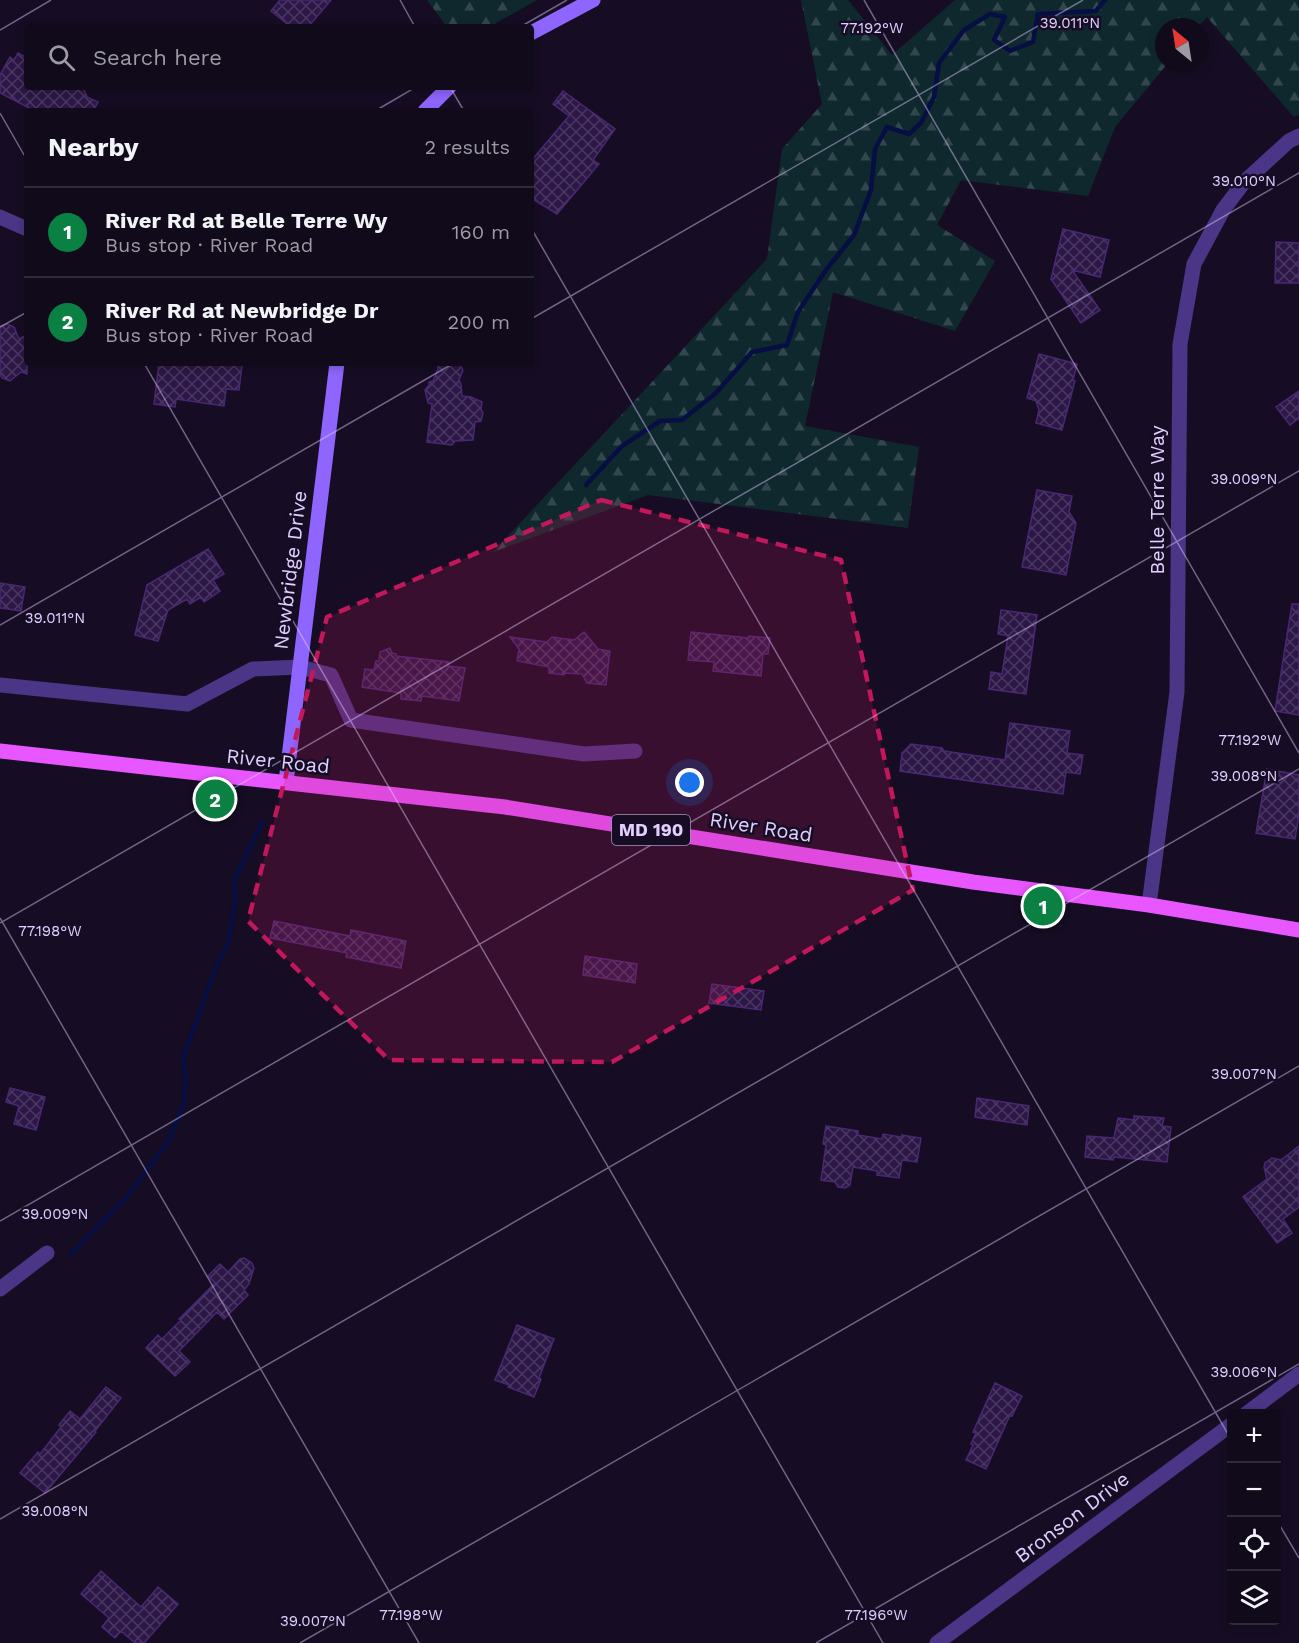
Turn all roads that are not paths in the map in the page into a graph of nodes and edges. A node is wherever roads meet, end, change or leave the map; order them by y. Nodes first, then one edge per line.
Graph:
1 (593, 0) edge
2 (534, 31) edge
3 (445, 90) edge
4 (428, 108) edge
5 (1299, 136) edge
6 (0, 217) edge
7 (24, 228) edge
8 (337, 366) edge
9 (300, 667) junction
10 (0, 685) edge
11 (0, 751) edge
12 (635, 751) dead end
13 (286, 783) junction
14 (1149, 905) junction
15 (1299, 930) edge
16 (47, 1253) dead end
17 (0, 1289) edge
18 (1299, 1374) edge
19 (1251, 1409) edge
20 (1227, 1428) edge
21 (937, 1643) edge

1 - 2 street
3 - 4 street
5 - 14 street, Belle Terre Way
6 - 7 street
8 - 9 street, Newbridge Drive
9 - 10 street
9 - 12 street
9 - 13 street, Newbridge Drive
11 - 13 main road, River Road / MD 190
13 - 14 main road, River Road / MD 190
14 - 15 main road, River Road / MD 190
16 - 17 street
18 - 19 street
20 - 21 street, Bronson Drive

